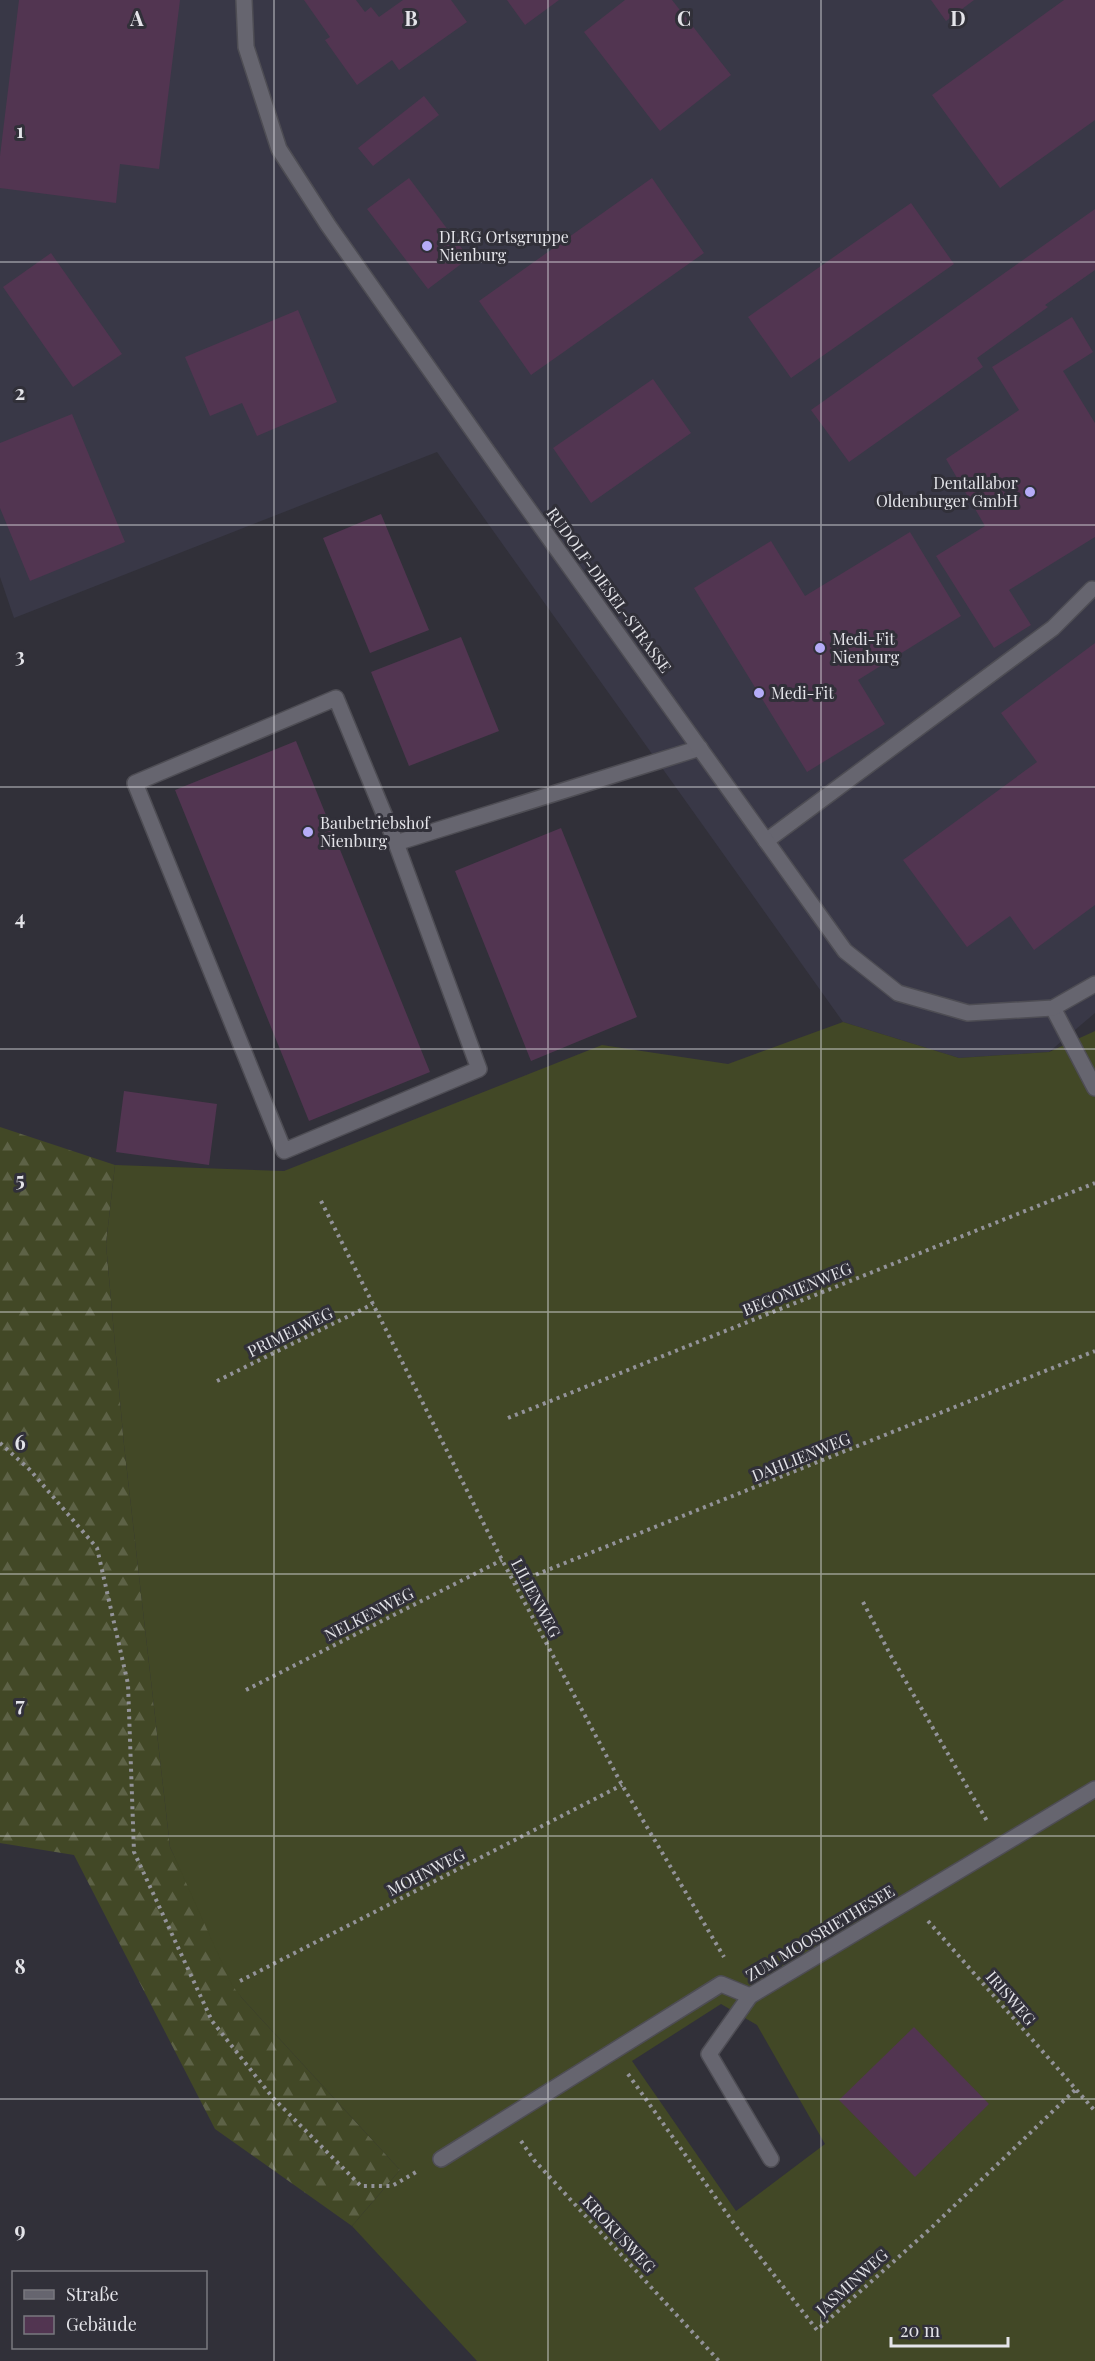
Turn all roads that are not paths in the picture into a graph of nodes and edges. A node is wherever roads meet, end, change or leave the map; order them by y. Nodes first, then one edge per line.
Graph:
1 (244, 0) edge
2 (1092, 590) dead end
3 (700, 748) junction
4 (766, 841) junction
5 (396, 843) junction
6 (1095, 984) edge
7 (1053, 1008) junction
8 (1095, 1088) edge
9 (1095, 1789) edge
10 (750, 1996) junction
11 (441, 2158) road end
12 (771, 2158) dead end

1 - 3 street, RUDOLF-DIESEL-STRASSE
2 - 4 street
3 - 4 street, RUDOLF-DIESEL-STRASSE
3 - 5 street
4 - 7 street, RUDOLF-DIESEL-STRASSE
5 - 5 street
6 - 7 street, RUDOLF-DIESEL-STRASSE
7 - 8 street
9 - 10 street, ZUM MOOSRIETHESEE
10 - 11 street, ZUM MOOSRIETHESEE
10 - 12 street

